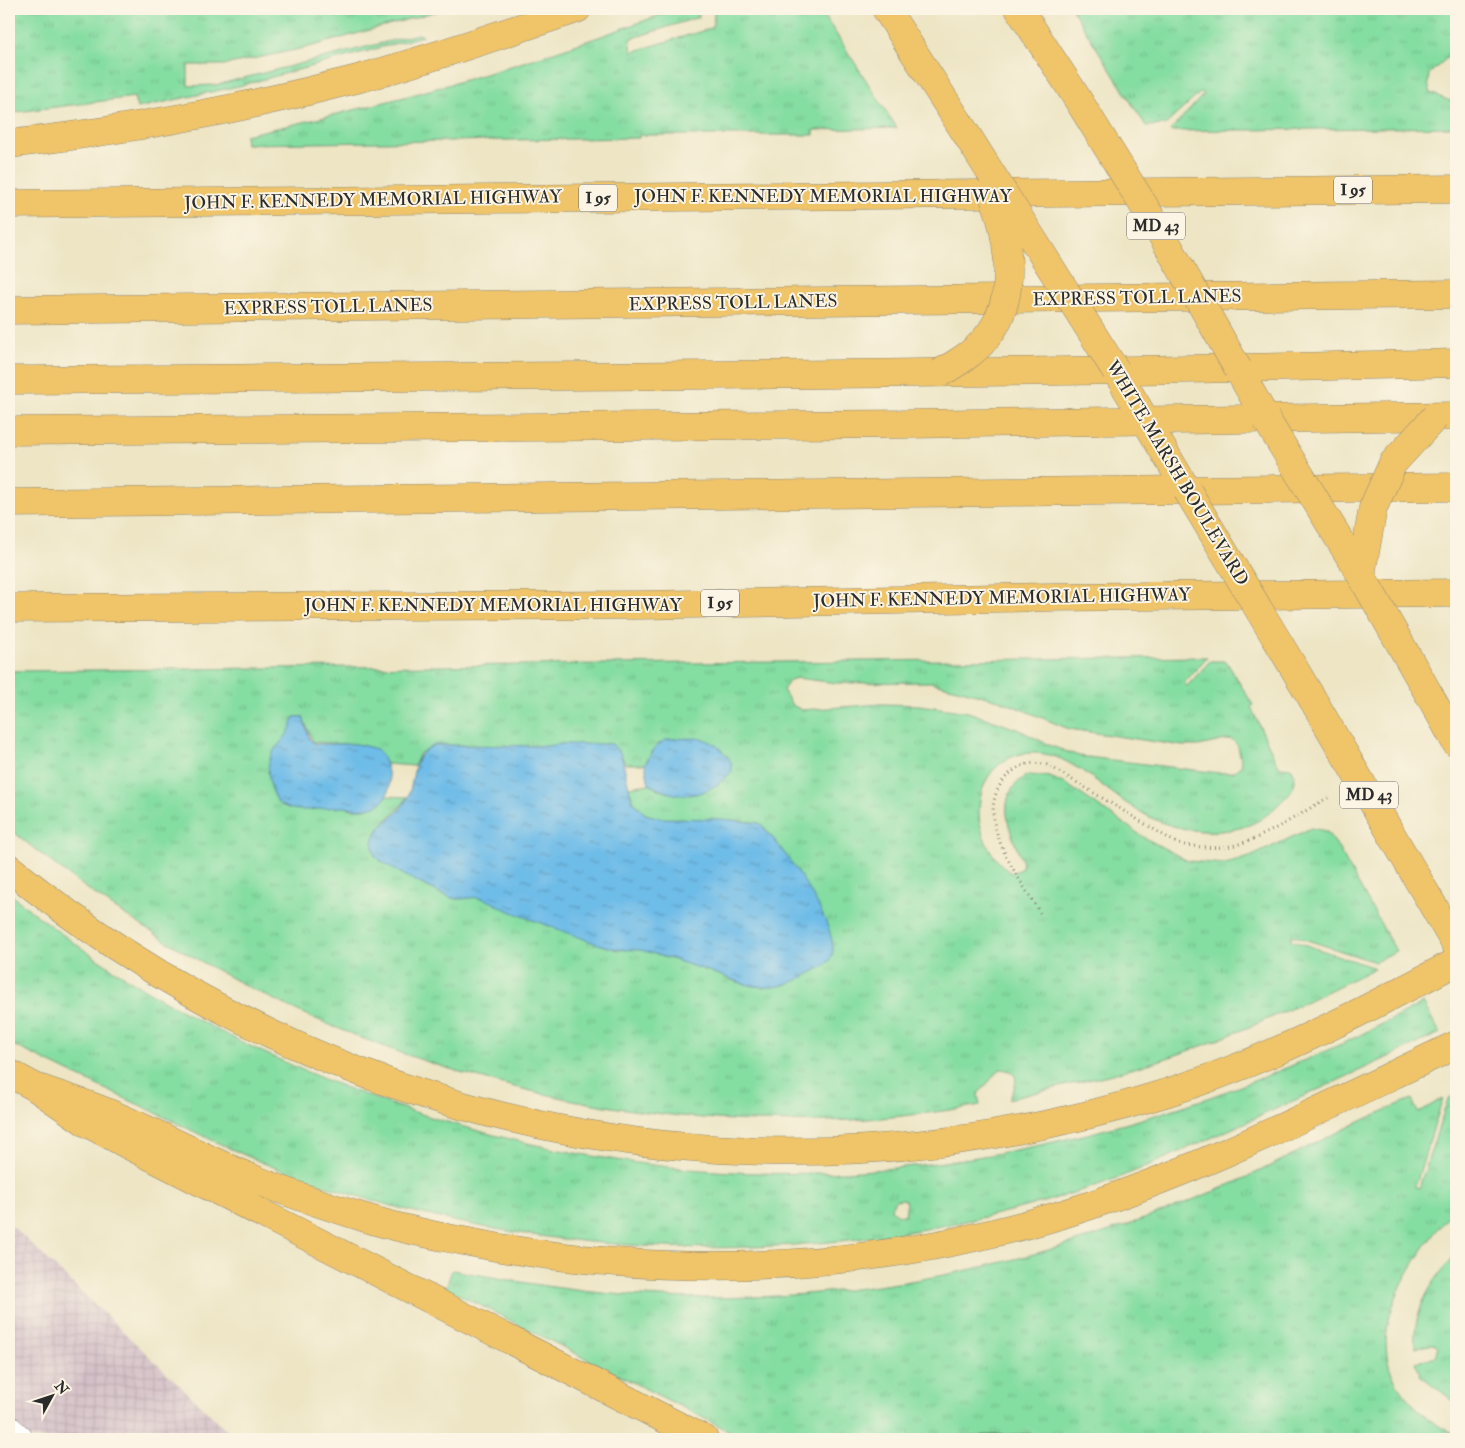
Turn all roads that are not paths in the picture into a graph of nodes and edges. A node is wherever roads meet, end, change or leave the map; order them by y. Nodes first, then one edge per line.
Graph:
1 (577, 9) edge
2 (886, 9) edge
3 (1019, 9) edge
4 (958, 121) junction
5 (9, 144) edge
6 (1456, 189) edge
7 (9, 204) edge
8 (1456, 294) edge
9 (9, 310) edge
10 (1456, 363) edge
11 (1238, 369) junction
12 (940, 372) junction
13 (1116, 372) junction
14 (9, 380) edge
15 (1446, 417) edge
16 (1266, 419) junction
17 (1146, 420) junction
18 (9, 431) edge
19 (1456, 487) edge
20 (9, 503) edge
21 (1361, 575) junction
22 (1456, 593) edge
23 (9, 608) edge
24 (1456, 743) edge
25 (9, 868) edge
26 (1456, 945) edge
27 (1456, 962) edge
28 (1456, 1045) edge
29 (9, 1073) edge
30 (35, 1087) junction
31 (9, 1430) edge
32 (19, 1439) edge
33 (704, 1439) edge

1 - 5 highway
2 - 4 highway, WHITE MARSH BOULEVARD / MD 43
3 - 11 highway, MD 43, bridge
4 - 12 highway, bridge
4 - 13 highway, WHITE MARSH BOULEVARD / MD 43, bridge
6 - 7 highway, JOHN F. KENNEDY MEMORIAL HIGHWAY / I 95
8 - 9 highway, EXPRESS TOLL LANES
10 - 11 highway
11 - 13 highway
11 - 16 highway, MD 43
12 - 13 highway
12 - 14 highway
13 - 17 highway, WHITE MARSH BOULEVARD / MD 43
15 - 16 highway
15 - 21 highway, bridge
16 - 17 highway
16 - 21 highway, MD 43, bridge
17 - 18 highway
17 - 26 highway, WHITE MARSH BOULEVARD / MD 43, bridge
19 - 20 highway
21 - 24 highway, MD 43, bridge
22 - 23 highway, JOHN F. KENNEDY MEMORIAL HIGHWAY / I 95
25 - 27 highway
28 - 30 highway
29 - 30 highway
30 - 33 highway
31 - 32 lane

